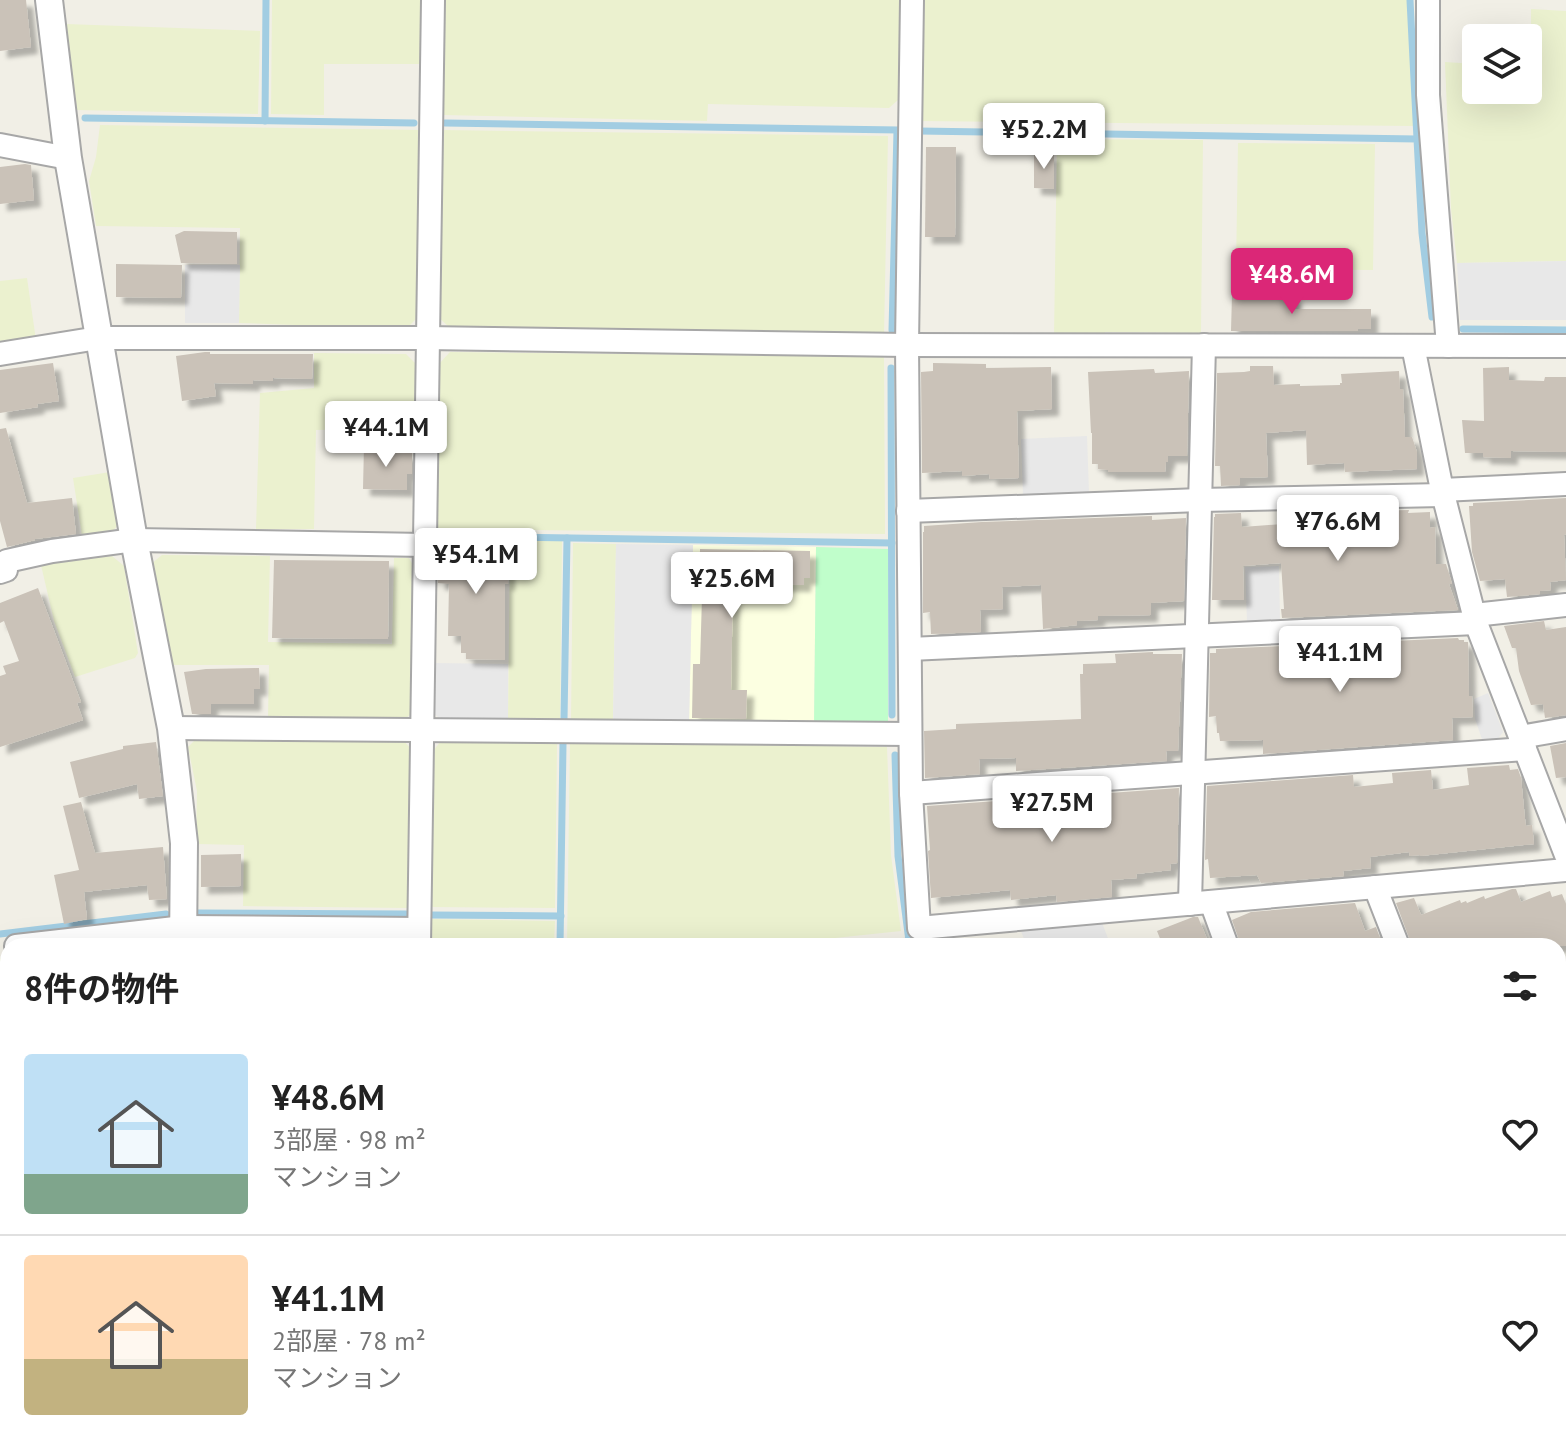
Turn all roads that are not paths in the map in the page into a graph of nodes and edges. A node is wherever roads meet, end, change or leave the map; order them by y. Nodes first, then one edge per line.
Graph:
1 (49, 0) edge
2 (433, 0) edge
3 (912, 0) edge
4 (1428, 0) edge
5 (0, 145) edge
6 (68, 158) junction
7 (98, 338) junction
8 (427, 338) junction
9 (907, 345) junction
10 (1204, 345) junction
11 (1413, 346) junction
12 (1448, 346) junction
13 (1566, 346) edge
14 (0, 354) edge
15 (1566, 484) edge
16 (1442, 492) junction
17 (1200, 500) junction
18 (908, 511) junction
19 (134, 540) junction
20 (425, 545) junction
21 (0, 572) edge
22 (1566, 605) edge
23 (1475, 619) junction
24 (1196, 636) junction
25 (910, 649) junction
26 (171, 728) junction
27 (422, 729) junction
28 (1566, 729) edge
29 (910, 734) junction
30 (1523, 743) junction
31 (1193, 773) junction
32 (911, 793) junction
33 (1566, 855) edge
34 (1566, 870) edge
35 (1375, 887) junction
36 (1200, 903) junction
37 (942, 936) edge
38 (184, 937) edge
39 (419, 938) edge
40 (1222, 938) edge
41 (1395, 938) edge

1 - 6 street
2 - 8 street
3 - 9 street
4 - 12 street
5 - 6 street
6 - 7 street
7 - 8 street
7 - 14 street
7 - 19 street
8 - 9 street
8 - 20 street
9 - 10 street
9 - 18 street
10 - 11 street
10 - 17 street
11 - 12 street
11 - 16 street
12 - 13 street
15 - 16 street
16 - 17 street
16 - 23 street
17 - 18 street
17 - 24 street
18 - 25 street
19 - 20 street
19 - 21 street
19 - 26 street
20 - 27 street
22 - 23 street
23 - 24 street
23 - 30 street
24 - 25 street
24 - 31 street
25 - 29 street
26 - 27 street
26 - 38 street
27 - 29 street
27 - 39 street
28 - 30 street
29 - 32 street
30 - 31 street
30 - 33 street
31 - 32 street
31 - 36 street
32 - 37 street
34 - 35 street
35 - 36 street
35 - 41 street
36 - 37 street
36 - 40 street
38 - 39 street

